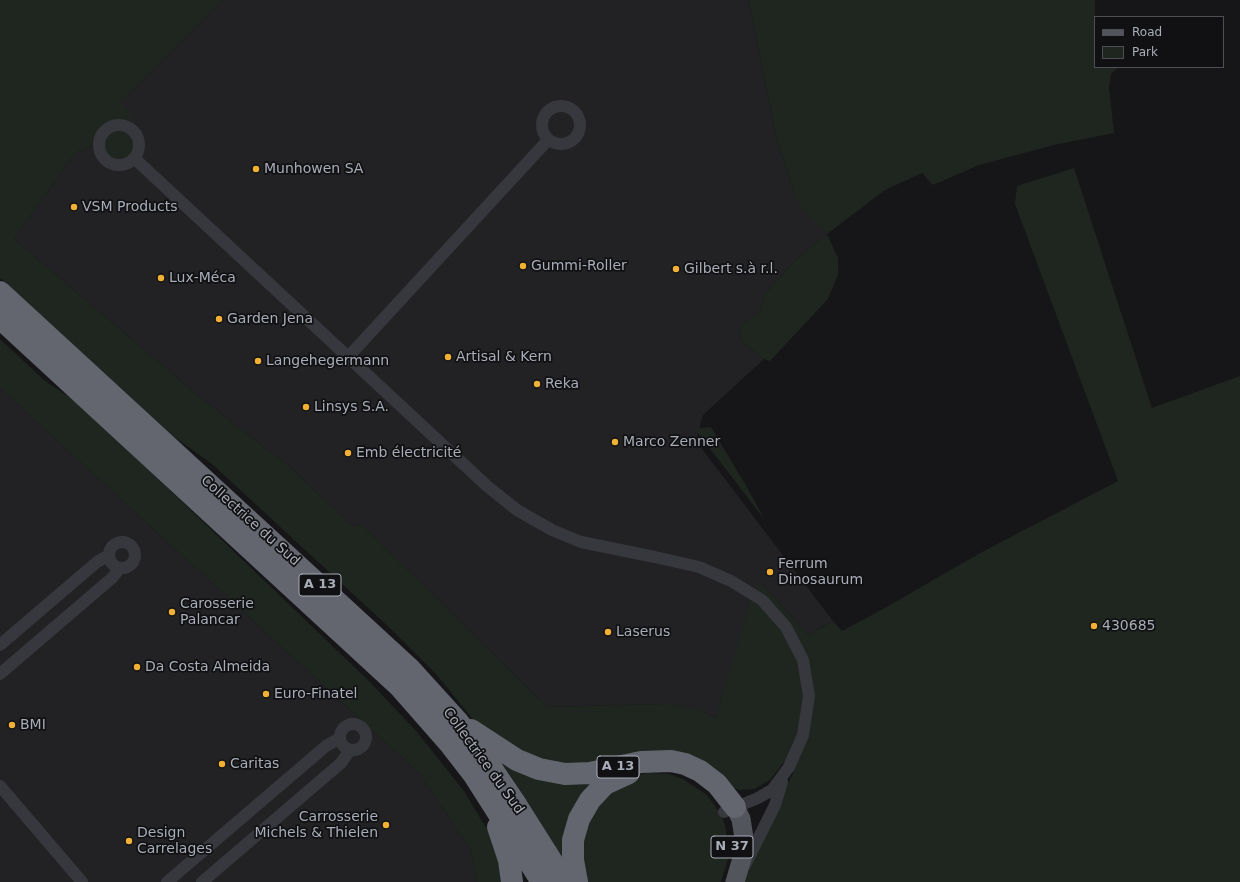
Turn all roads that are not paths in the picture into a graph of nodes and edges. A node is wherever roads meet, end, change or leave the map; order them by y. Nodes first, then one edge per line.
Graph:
1 (548, 140) dead end
2 (134, 158) dead end
3 (0, 292) edge
4 (0, 318) edge
5 (349, 356) junction
6 (109, 555) junction
7 (120, 568) junction
8 (0, 645) edge
9 (0, 674) edge
10 (458, 722) junction
11 (340, 738) junction
12 (350, 750) junction
13 (784, 777) junction
14 (0, 786) edge
15 (488, 796) junction
16 (729, 809) junction
17 (733, 879) edge
18 (82, 882) edge
19 (167, 882) edge
20 (202, 882) edge
21 (512, 882) edge
22 (542, 882) edge
23 (565, 882) edge
24 (577, 882) edge

1 - 5 street
2 - 5 street
3 - 10 highway, Collectrice du Sud / A 13
4 - 15 highway, Collectrice du Sud / A 13
5 - 13 street
6 - 7 street
6 - 7 street
6 - 8 street
7 - 9 street
10 - 16 highway, A 13
10 - 23 highway, Collectrice du Sud / A 13
11 - 12 street
11 - 12 street
11 - 19 street
12 - 20 street
13 - 16 street
13 - 17 street
14 - 18 street
15 - 21 highway, A 13
15 - 22 highway, Collectrice du Sud / A 13
16 - 17 main road, N 37
16 - 24 highway, A 13

